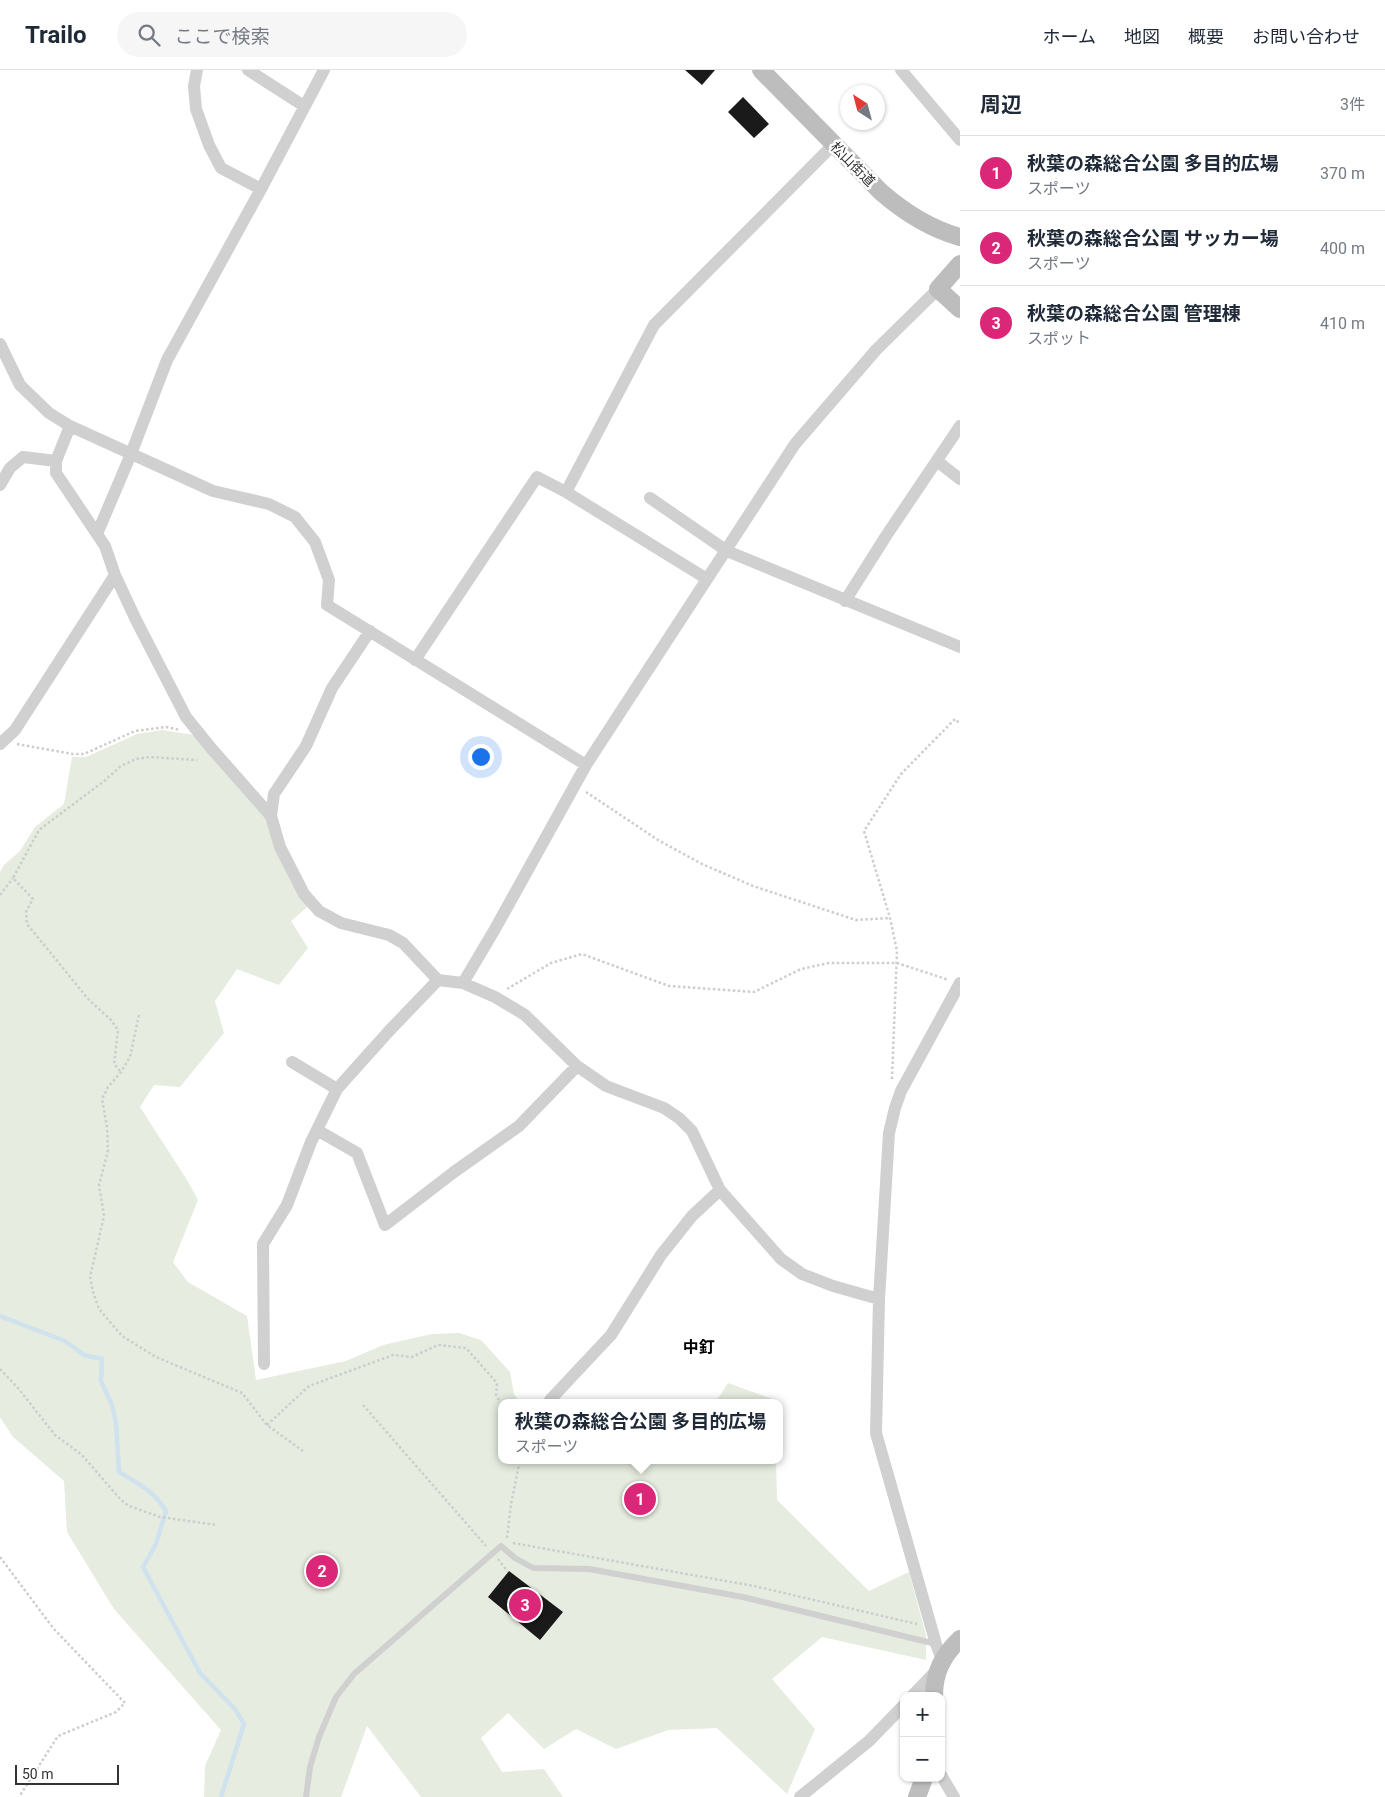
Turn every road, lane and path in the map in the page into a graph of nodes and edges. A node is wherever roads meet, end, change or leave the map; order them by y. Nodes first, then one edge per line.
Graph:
1 (198, 70) edge
2 (248, 70) edge
3 (324, 70) edge
4 (761, 70) edge
5 (901, 70) edge
6 (304, 106) junction
7 (960, 140) edge
8 (834, 144) junction
9 (261, 189) junction
10 (960, 237) edge
11 (960, 264) edge
12 (938, 289) junction
13 (960, 309) edge
14 (0, 344) edge
15 (70, 426) junction
16 (960, 426) edge
17 (131, 454) junction
18 (56, 461) junction
19 (937, 461) junction
20 (960, 479) edge
21 (0, 485) edge
22 (566, 492) junction
23 (650, 498) dead end
24 (97, 534) junction
25 (726, 551) junction
26 (115, 575) junction
27 (707, 579) junction
28 (846, 601) junction
29 (370, 631) junction
30 (960, 647) edge
31 (415, 660) junction
32 (960, 724) edge
33 (199, 734) junction
34 (2, 743) edge
35 (197, 760) dead end
36 (586, 765) junction
37 (574, 784) junction
38 (271, 816) junction
39 (13, 878) junction
40 (0, 895) edge
41 (890, 918) junction
42 (897, 963) junction
43 (438, 980) junction
44 (463, 983) junction
45 (960, 983) edge
46 (495, 997) junction
47 (139, 1015) dead end
48 (292, 1062) dead end
49 (577, 1066) junction
50 (121, 1072) junction
51 (892, 1085) dead end
52 (338, 1089) junction
53 (316, 1130) junction
54 (720, 1190) junction
55 (879, 1299) junction
56 (264, 1364) dead end
57 (0, 1369) edge
58 (498, 1399) edge
59 (551, 1399) edge
60 (364, 1405) dead end
61 (267, 1424) junction
62 (303, 1451) dead end
63 (519, 1464) edge
64 (217, 1525) dead end
65 (508, 1538) dead end
66 (491, 1552) dead end
67 (0, 1557) edge
68 (498, 1559) dead end
69 (508, 1572) dead end
70 (960, 1639) edge
71 (939, 1658) junction
72 (915, 1692) edge
73 (934, 1692) edge
74 (900, 1709) edge
75 (923, 1782) edge
76 (945, 1782) edge
77 (19, 1797) edge
78 (306, 1797) edge
79 (800, 1797) edge
80 (917, 1797) edge
81 (954, 1797) edge

1 - 9 street
2 - 6 street
3 - 6 street
4 - 8 main road, 松山街道
5 - 7 street
6 - 9 street
8 - 10 main road, 松山街道
8 - 22 street
9 - 17 street
11 - 12 main road
12 - 13 main road
12 - 25 street
14 - 15 street
15 - 17 street
15 - 18 street
16 - 19 street
17 - 24 street
17 - 29 street
18 - 21 street
18 - 24 street
19 - 20 street
19 - 28 street
22 - 27 street
22 - 31 street
23 - 25 street
24 - 26 street
25 - 27 street
25 - 28 street
26 - 33 street
26 - 34 street
27 - 36 street
28 - 30 street
29 - 31 street
29 - 38 street
31 - 36 street
32 - 41 path
33 - 34 path
33 - 38 street
35 - 39 path
36 - 37 street
37 - 41 path
37 - 44 street
38 - 43 street
39 - 40 path
39 - 50 path
41 - 42 path
42 - 45 path
42 - 46 path
42 - 51 path
43 - 44 street
43 - 52 street
44 - 46 street
45 - 55 street
46 - 49 street
47 - 50 path
48 - 52 street
49 - 53 street
49 - 54 street
50 - 61 path
52 - 53 street
53 - 56 street
54 - 55 street
54 - 59 street
55 - 71 street
57 - 64 path
58 - 61 path
60 - 66 path
61 - 62 path
63 - 65 path
67 - 77 path
68 - 69 path
70 - 71 main road
71 - 72 street
71 - 73 main road
71 - 78 lane
74 - 79 street
75 - 80 main road
76 - 81 street

